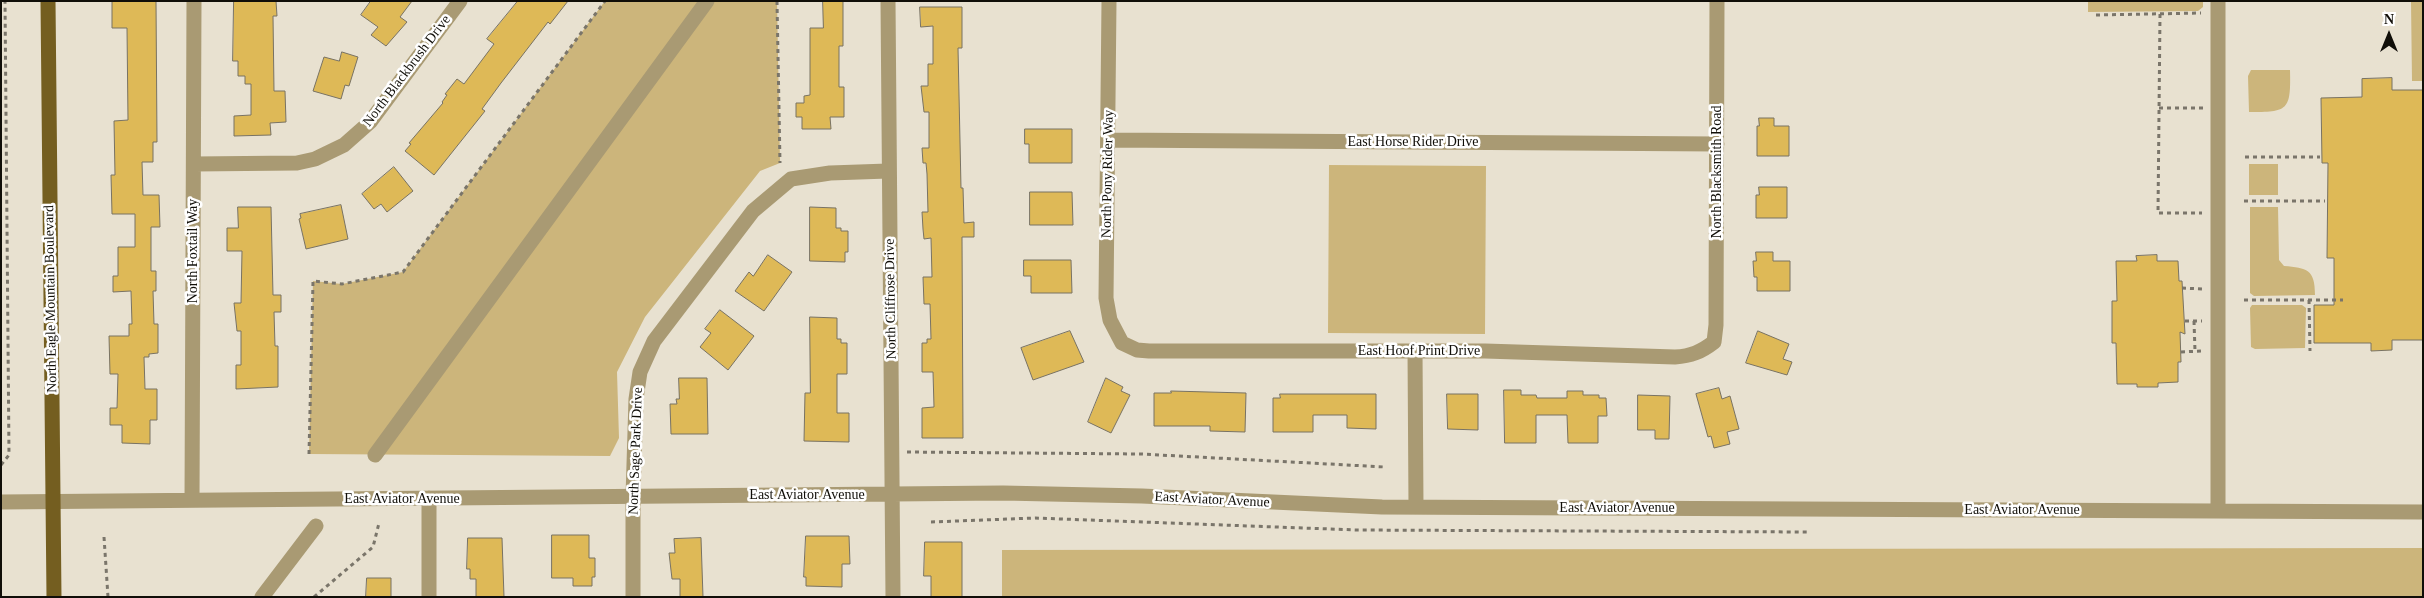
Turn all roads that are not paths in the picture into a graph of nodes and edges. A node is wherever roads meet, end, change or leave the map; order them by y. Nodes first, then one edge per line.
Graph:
1 (48, 1) edge
2 (194, 1) edge
3 (460, 1) edge
4 (707, 1) edge
5 (888, 1) edge
6 (1109, 1) edge
7 (1717, 1) edge
8 (2218, 1) edge
9 (1108, 140) junction
10 (1717, 144) junction
11 (194, 164) junction
12 (888, 171) junction
13 (1714, 342) joint
14 (1122, 343) joint
15 (1415, 350) junction
16 (375, 455) dead end
17 (893, 494) junction
18 (633, 497) junction
19 (429, 498) junction
20 (192, 500) junction
21 (54, 501) junction
22 (1, 502) edge
23 (1416, 507) junction
24 (2218, 511) junction
25 (2423, 512) edge
26 (316, 526) dead end
27 (54, 597) edge
28 (262, 597) edge
29 (430, 597) edge
30 (633, 597) edge
31 (893, 597) edge

1 - 21 main road, North Eagle Mountain Boulevard
2 - 11 street, North Foxtail Way
3 - 11 street, North Blackbrush Drive
4 - 16 street
5 - 12 street, North Cliffrose Drive
6 - 9 street, North Pony Rider Way
7 - 10 street, North Blacksmith Road
8 - 24 street
9 - 10 street, East Horse Rider Drive
9 - 14 street, North Pony Rider Way
10 - 13 street, North Blacksmith Road
11 - 20 street, North Foxtail Way
12 - 17 street, North Cliffrose Drive
12 - 18 street, North Sage Park Drive
13 - 15 street, East Hoof Print Drive
14 - 15 street, East Hoof Print Drive
15 - 23 street
17 - 18 street, East Aviator Avenue
17 - 23 street, East Aviator Avenue
17 - 31 street, North Cliffrose Drive
18 - 19 street, East Aviator Avenue
18 - 30 street, North Sage Park Drive
19 - 20 street, East Aviator Avenue
19 - 29 street
20 - 21 street, East Aviator Avenue
21 - 22 street, East Aviator Avenue
21 - 27 main road, North Eagle Mountain Boulevard
23 - 24 street, East Aviator Avenue
24 - 25 street, East Aviator Avenue
26 - 28 street

